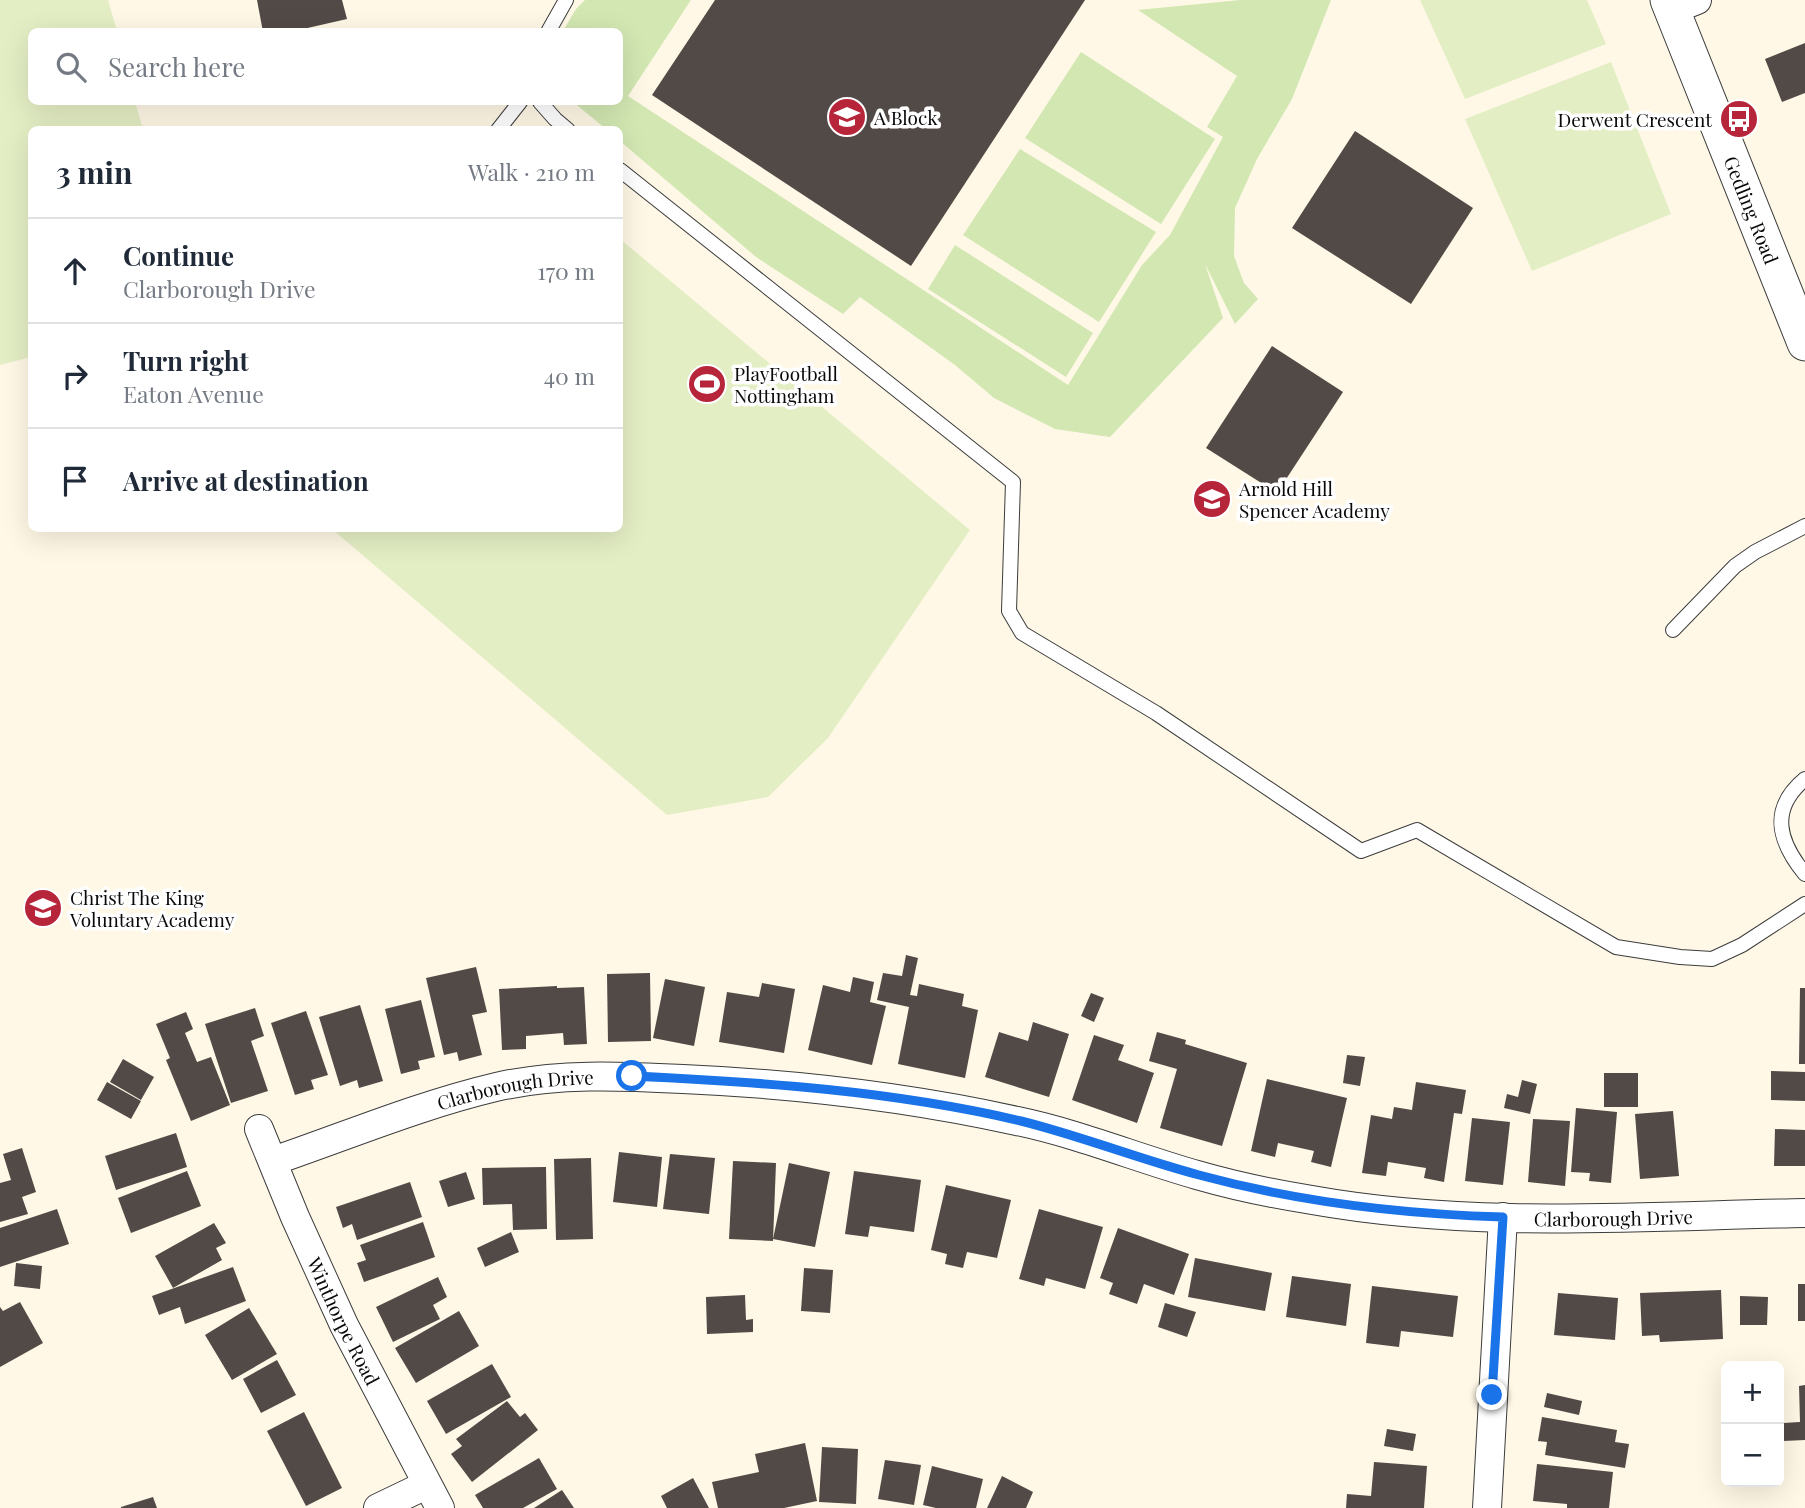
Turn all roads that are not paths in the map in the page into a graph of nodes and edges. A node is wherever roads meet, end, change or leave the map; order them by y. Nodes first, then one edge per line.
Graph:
1 (566, 0) edge
2 (1679, 3) edge
3 (550, 28) edge
4 (518, 105) edge
5 (543, 105) edge
6 (501, 126) edge
7 (563, 126) edge
8 (623, 172) edge
9 (1805, 343) edge
10 (1805, 526) edge
11 (1673, 630) dead end
12 (1805, 779) edge
13 (1805, 874) edge
14 (1805, 904) edge
15 (259, 1129) dead end
16 (272, 1161) junction
17 (1805, 1213) edge
18 (1503, 1217) junction
19 (433, 1496) edge
20 (378, 1508) edge
21 (1487, 1508) edge

1 - 3 lane
2 - 9 street, Gedling Road
4 - 6 lane
5 - 7 lane
8 - 14 lane
10 - 11 lane
12 - 13 lane
15 - 16 street, Winthorpe Road
16 - 18 street, Clarborough Drive
16 - 19 street, Winthorpe Road
17 - 18 street, Clarborough Drive
18 - 21 street
19 - 20 street

